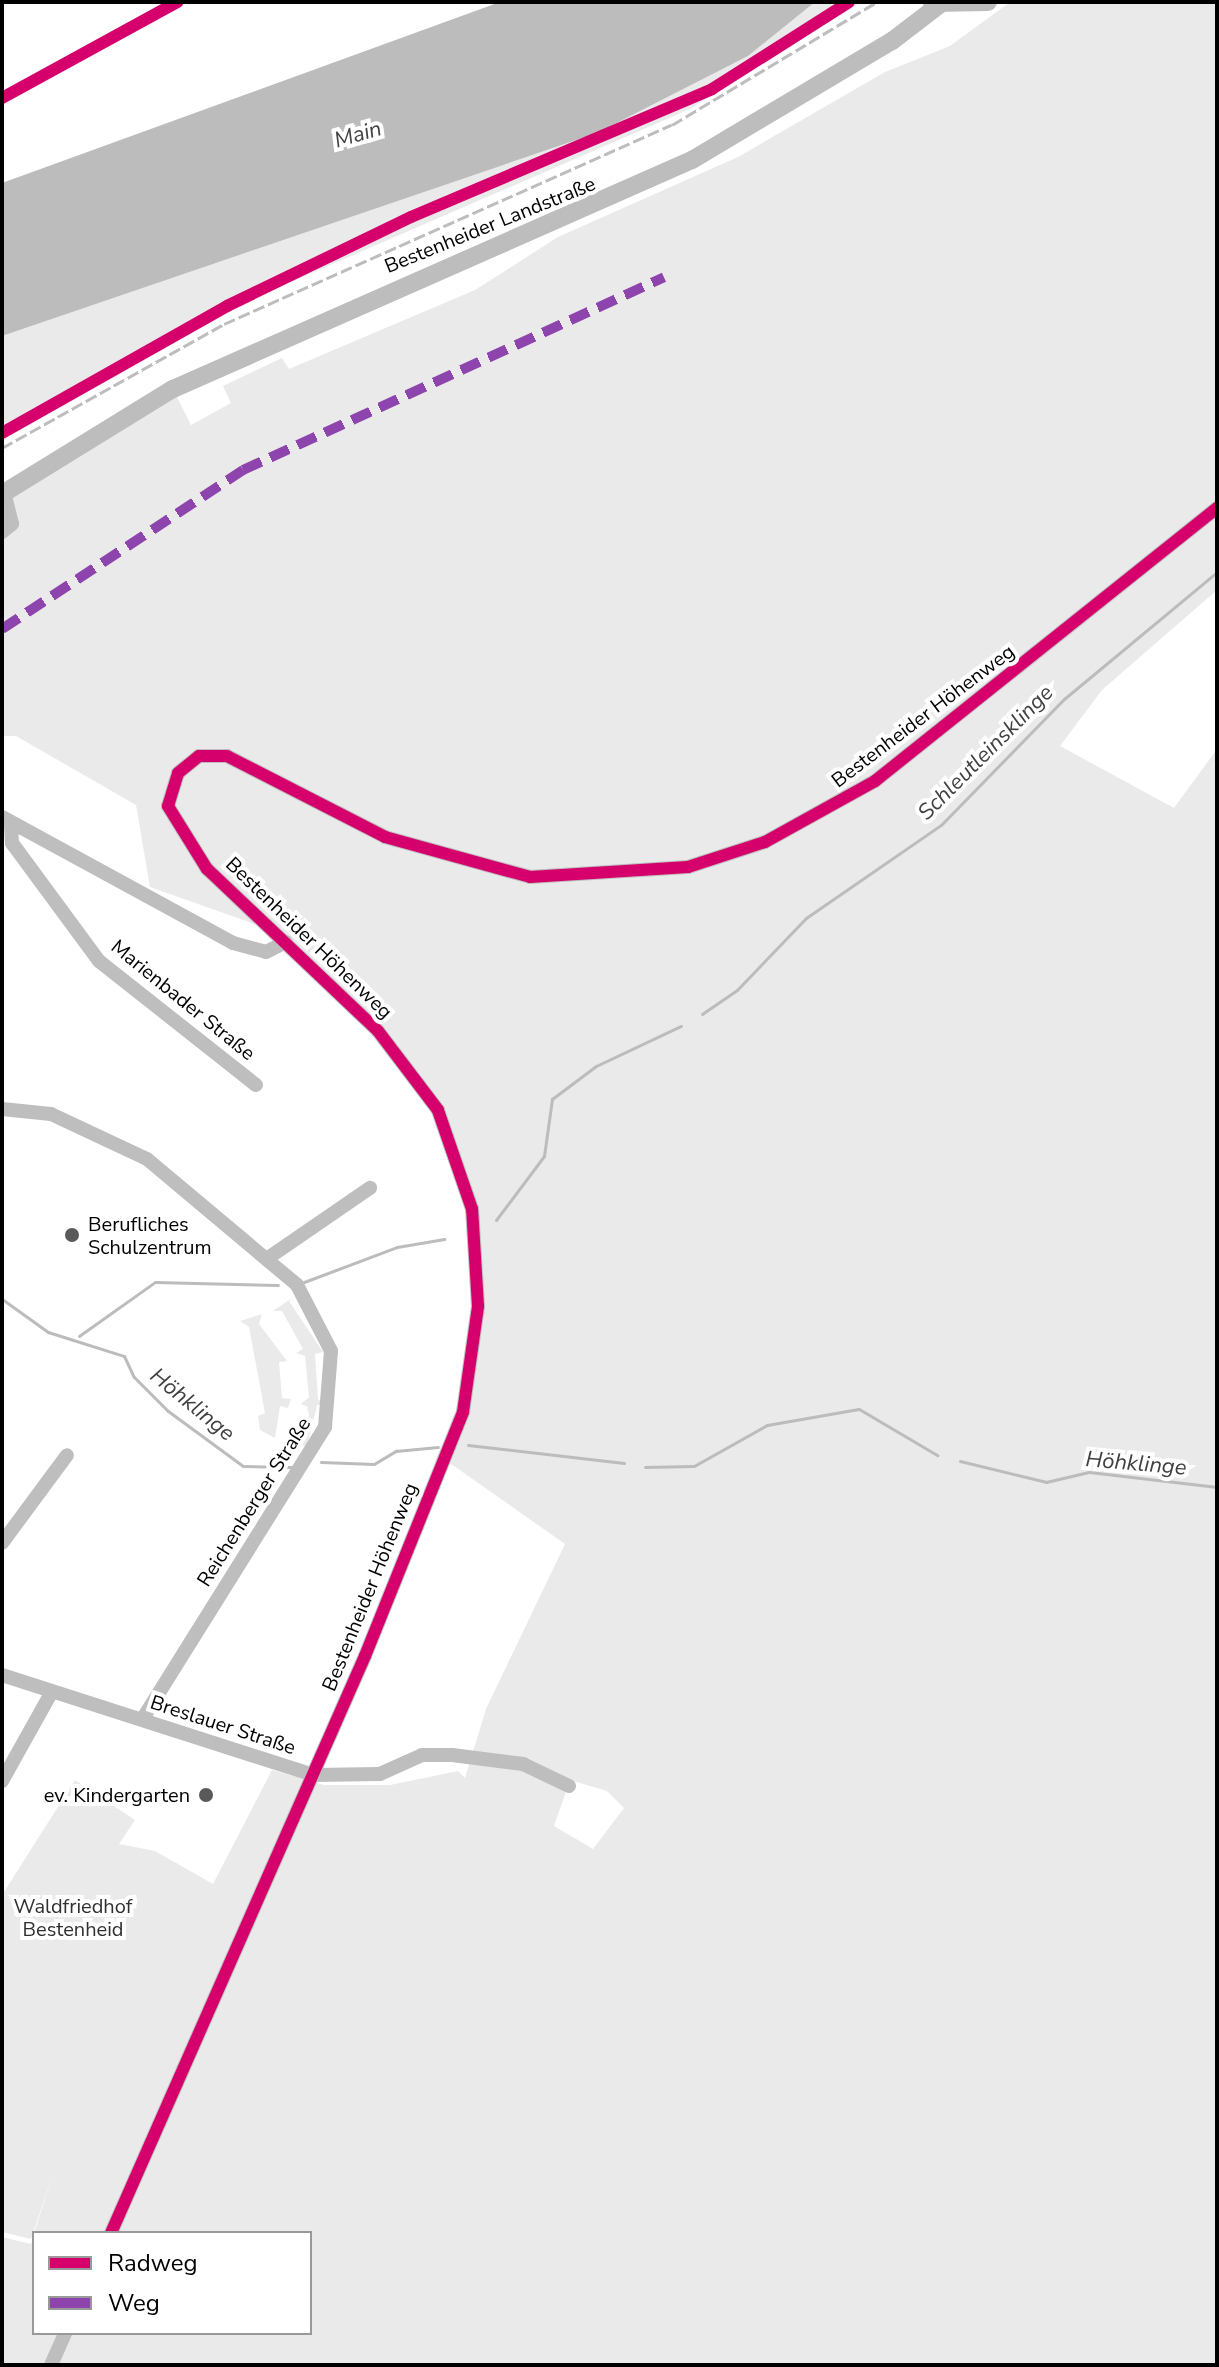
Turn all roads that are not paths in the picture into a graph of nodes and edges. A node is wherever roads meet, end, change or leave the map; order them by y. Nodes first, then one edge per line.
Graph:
1 (929, 2) edge
2 (988, 2) edge
3 (951, 4) edge
4 (3, 494) edge
5 (1217, 508) edge
6 (2, 532) edge
7 (6, 821) edge
8 (286, 942) junction
9 (256, 1085) dead end
10 (2, 1109) edge
11 (370, 1188) dead end
12 (268, 1258) junction
13 (67, 1455) dead end
14 (2, 1543) edge
15 (2, 1675) edge
16 (50, 1695) junction
17 (142, 1720) junction
18 (313, 1775) junction
19 (2, 1781) edge
20 (569, 1786) dead end
21 (112, 2231) edge
22 (64, 2335) edge
23 (51, 2365) edge

1 - 3 main road
2 - 3 main road
3 - 4 main road, Bestenheider Landstraße
4 - 6 street
5 - 8 street, Bestenheider Höhenweg
7 - 8 street, Bestenheider Höhenweg
7 - 9 street, Marienbader Straße
8 - 18 street, Bestenheider Höhenweg
10 - 12 street, Reichenberger Straße
11 - 12 street
12 - 17 street, Reichenberger Straße
13 - 14 street
15 - 16 street, Breslauer Straße
16 - 17 street, Breslauer Straße
16 - 19 street
17 - 18 street, Breslauer Straße
18 - 20 street, Breslauer Straße
18 - 21 street, Bestenheider Höhenweg
22 - 23 street

